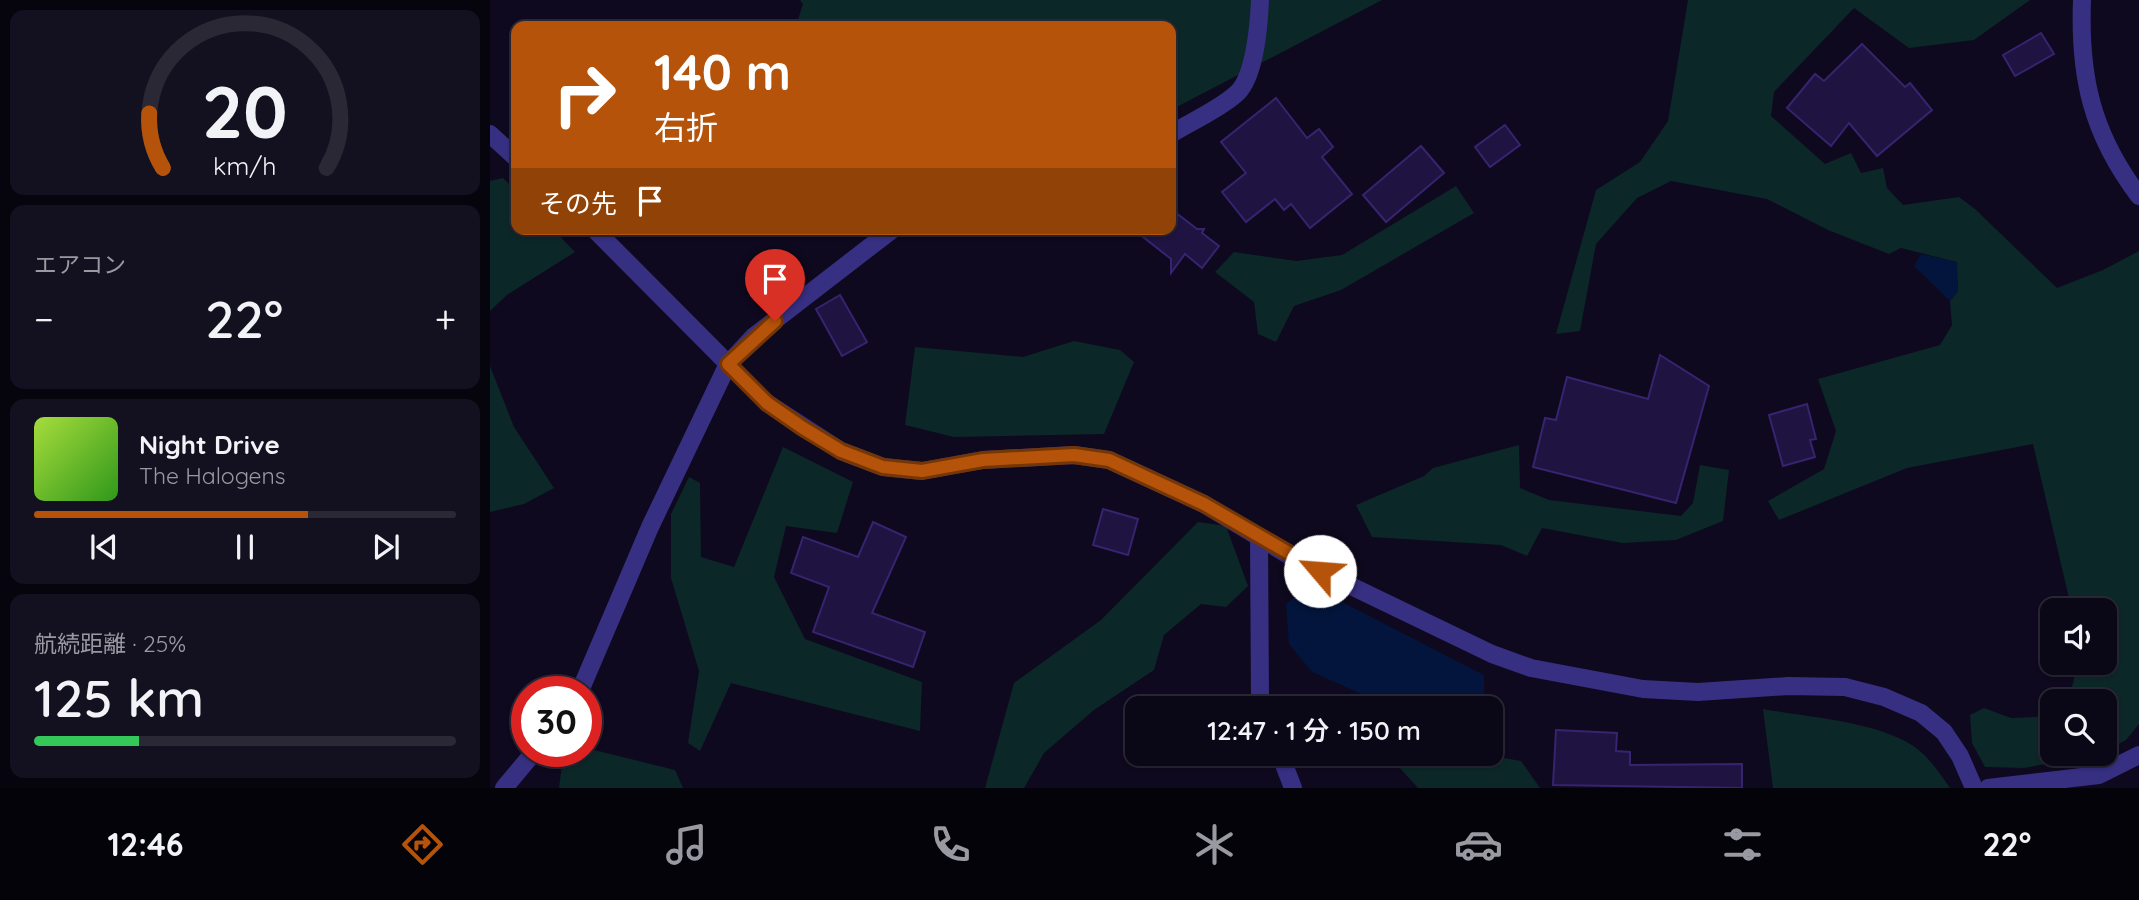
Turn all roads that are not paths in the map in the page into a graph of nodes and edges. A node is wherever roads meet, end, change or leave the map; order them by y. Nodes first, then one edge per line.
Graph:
1 (1260, 0) edge
2 (2082, 0) edge
3 (1176, 131) edge
4 (490, 134) edge
5 (511, 153) edge
6 (2139, 196) edge
7 (600, 235) edge
8 (884, 235) edge
9 (728, 364) junction
10 (1259, 538) junction
11 (586, 676) edge
12 (1260, 696) edge
13 (2139, 755) edge
14 (1285, 766) edge
15 (521, 767) edge
16 (504, 788) edge
17 (1293, 788) edge
18 (1974, 788) edge
19 (1988, 788) edge

1 - 3 street
2 - 6 street
4 - 5 street
7 - 9 street
8 - 9 street
9 - 10 street
9 - 11 street
10 - 12 street
10 - 18 street
13 - 19 street
14 - 17 street
15 - 16 street

